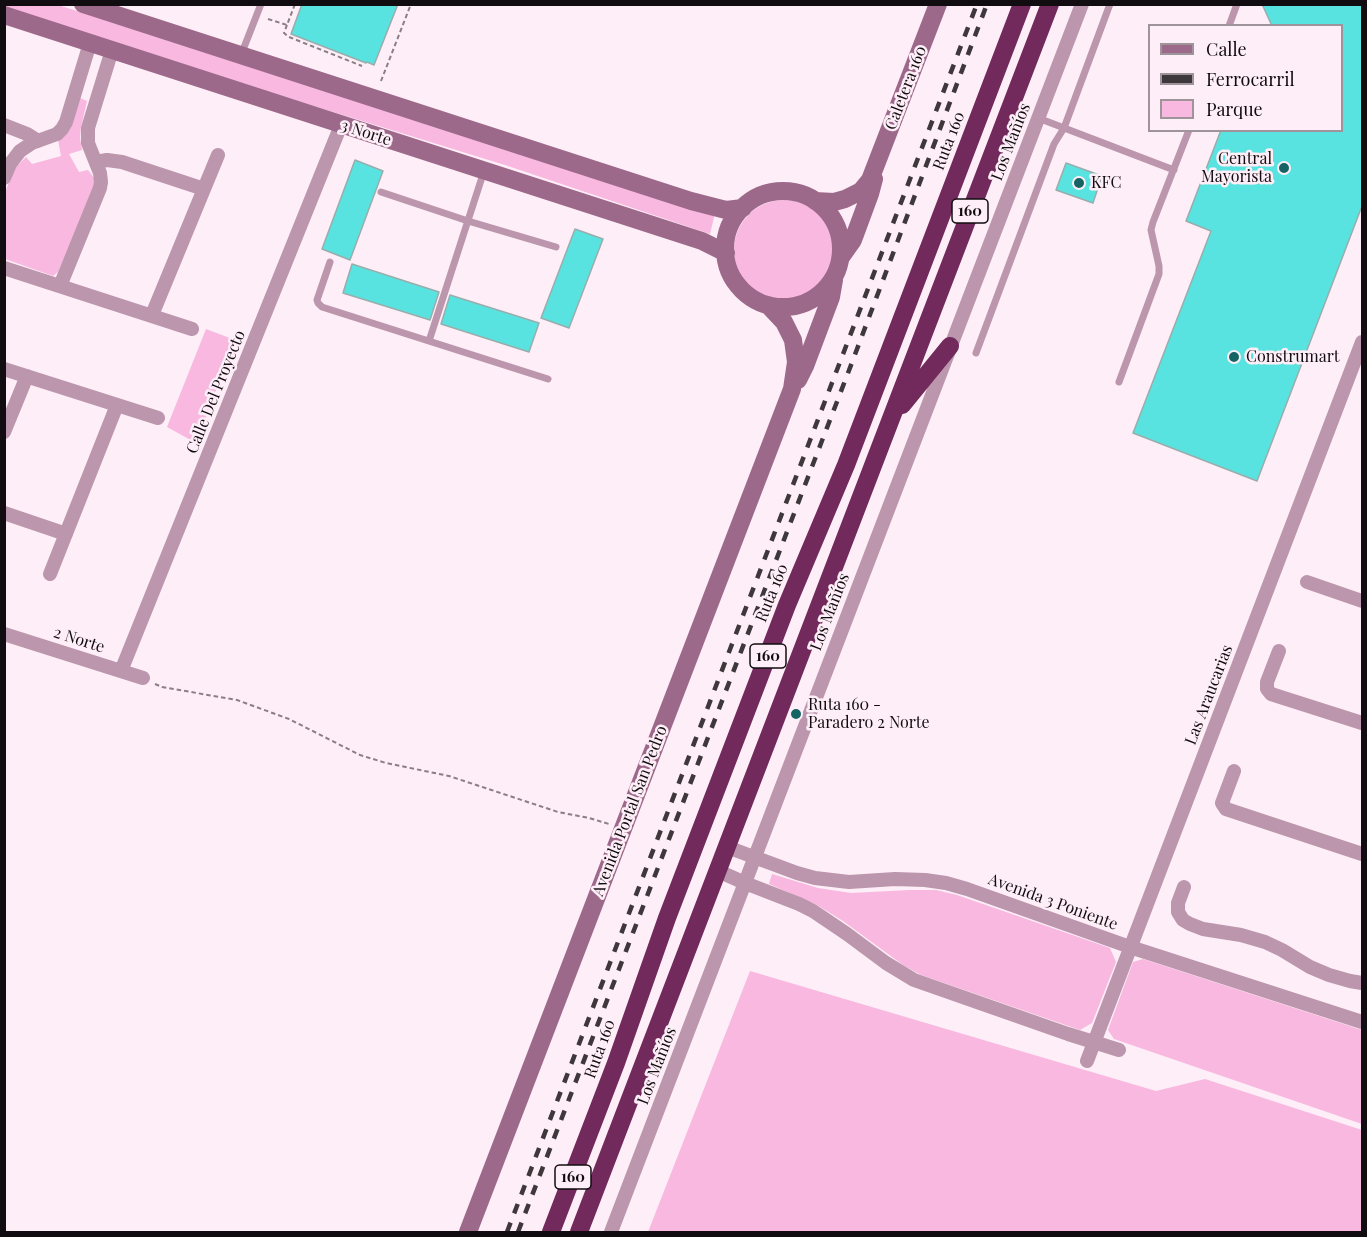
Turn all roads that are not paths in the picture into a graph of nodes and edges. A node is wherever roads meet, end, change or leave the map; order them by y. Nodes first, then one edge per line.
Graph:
1 (83, 4) edge
2 (261, 4) edge
3 (938, 4) edge
4 (1022, 4) edge
5 (1050, 4) edge
6 (1082, 4) edge
7 (1110, 4) edge
8 (1237, 4) edge
9 (4, 15) edge
10 (1230, 24) edge
11 (90, 43) junction
12 (112, 50) junction
13 (241, 56) junction
14 (1038, 118) junction
15 (4, 125) edge
16 (340, 125) junction
17 (1064, 128) junction
18 (1188, 132) edge
19 (38, 141) junction
20 (218, 155) dead end
21 (96, 162) junction
22 (1174, 170) junction
23 (484, 171) junction
24 (874, 172) junction
25 (4, 178) edge
26 (204, 189) junction
27 (381, 192) dead end
28 (815, 201) junction
29 (743, 208) junction
30 (468, 221) junction
31 (556, 247) dead end
32 (726, 253) junction
33 (841, 257) junction
34 (330, 262) dead end
35 (4, 268) edge
36 (835, 277) junction
37 (60, 286) junction
38 (768, 305) junction
39 (152, 315) junction
40 (192, 328) dead end
41 (429, 341) junction
42 (1362, 342) edge
43 (950, 346) junction
44 (976, 353) dead end
45 (4, 369) edge
46 (27, 376) junction
47 (548, 380) dead end
48 (1119, 382) dead end
49 (792, 390) junction
50 (117, 405) junction
51 (158, 418) dead end
52 (891, 418) junction
53 (4, 432) edge
54 (4, 513) edge
55 (66, 534) junction
56 (50, 574) dead end
57 (1306, 582) dead end
58 (1362, 601) edge
59 (4, 634) edge
60 (1279, 651) dead end
61 (121, 672) junction
62 (143, 678) dead end
63 (1362, 723) edge
64 (1234, 771) dead end
65 (727, 847) junction
66 (694, 849) junction
67 (1362, 854) edge
68 (755, 857) junction
69 (718, 871) junction
70 (745, 883) junction
71 (1184, 887) dead end
72 (1130, 947) junction
73 (1362, 982) edge
74 (1362, 1022) edge
75 (1094, 1042) junction
76 (1119, 1050) dead end
77 (1087, 1061) dead end
78 (468, 1233) edge
79 (551, 1233) edge
80 (579, 1233) edge
81 (611, 1233) edge

1 - 13 street, 3 Norte
2 - 13 lane
3 - 24 street, Caletera 160
4 - 66 highway, Ruta 160 / 160
5 - 52 highway, 160
6 - 14 street, Los Mañíos
7 - 17 lane
8 - 10 lane
9 - 11 street, 3 Norte
11 - 12 street, 3 Norte
11 - 19 street
12 - 16 street, 3 Norte
12 - 21 street
13 - 29 street, 3 Norte
14 - 17 lane
14 - 43 street, Los Mañíos
15 - 19 street
16 - 23 street, 3 Norte
16 - 61 street, Calle Del Proyecto
17 - 22 lane
17 - 44 lane
18 - 22 lane
19 - 25 street
20 - 26 street
21 - 26 street
21 - 37 street
22 - 48 lane
23 - 30 lane
23 - 32 street, 3 Norte
24 - 28 street, Caletera 160
24 - 33 street, Caletera 160
26 - 39 street
27 - 30 lane
28 - 29 street, 3 Norte
28 - 33 street
29 - 32 street
30 - 31 lane
30 - 41 lane
32 - 38 street
33 - 36 street
34 - 41 lane
35 - 37 street
36 - 38 street
36 - 49 street, Avenida Portal San Pedro
37 - 39 street
38 - 49 street, Avenida Portal San Pedro
39 - 40 street
41 - 47 lane
42 - 72 street, Las Araucarias
43 - 52 highway
43 - 68 street, Los Mañíos
45 - 46 street
46 - 50 street
46 - 53 street
49 - 78 street, Avenida Portal San Pedro
50 - 51 street
50 - 55 street
52 - 65 highway, 160
54 - 55 street
55 - 56 street
57 - 58 street
59 - 61 street, 2 Norte
60 - 63 street
61 - 62 street, 2 Norte
64 - 67 street
65 - 66 highway
65 - 68 street, Avenida 3 Poniente
65 - 69 highway, 160
66 - 69 highway
66 - 79 highway, Ruta 160 / 160
68 - 70 street, Los Mañíos
68 - 72 street, Avenida 3 Poniente
69 - 70 street
69 - 80 highway, 160
70 - 75 street
70 - 81 street, Los Mañíos
71 - 73 street
72 - 74 street, Avenida 3 Poniente
72 - 75 street, Las Araucarias
75 - 76 street
75 - 77 street, Las Araucarias

